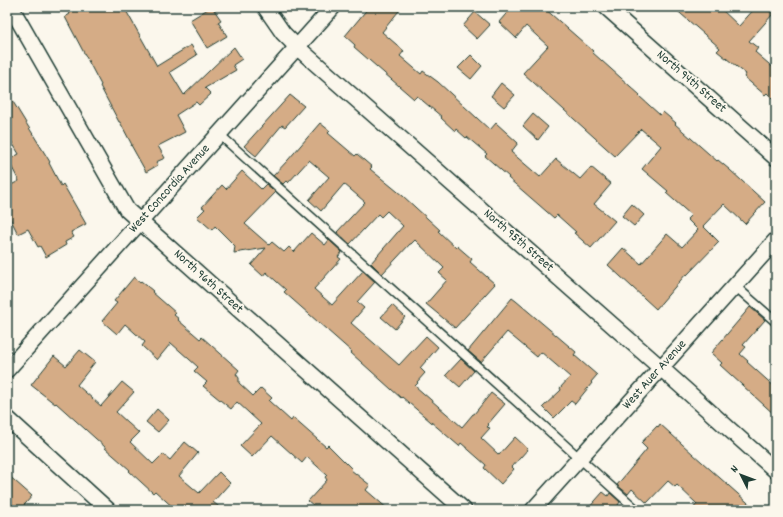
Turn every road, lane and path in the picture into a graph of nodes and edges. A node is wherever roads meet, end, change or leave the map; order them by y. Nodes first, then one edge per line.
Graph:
1 (9, 7) edge
2 (265, 7) edge
3 (333, 7) edge
4 (606, 7) edge
5 (297, 47) junction
6 (219, 134) junction
7 (776, 158) edge
8 (140, 222) junction
9 (776, 240) edge
10 (735, 286) junction
11 (776, 322) edge
12 (661, 368) junction
13 (7, 370) edge
14 (7, 418) edge
15 (580, 458) junction
16 (776, 470) edge
17 (108, 510) edge
18 (464, 510) edge
19 (534, 510) edge
20 (638, 510) edge

1 - 8 street, North 96th Street
2 - 5 street, North 95th Street
3 - 5 street, West Concordia Avenue
4 - 7 street, North 94th Street
5 - 6 street, West Concordia Avenue
5 - 12 street, North 95th Street
6 - 8 street, West Concordia Avenue
6 - 15 lane
8 - 13 street, West Concordia Avenue
8 - 18 street, North 96th Street
9 - 10 street, West Auer Avenue
10 - 11 lane
10 - 12 street, West Auer Avenue
12 - 15 street, West Auer Avenue
12 - 16 street, North 95th Street
14 - 17 street
15 - 19 street, West Auer Avenue
15 - 20 lane

